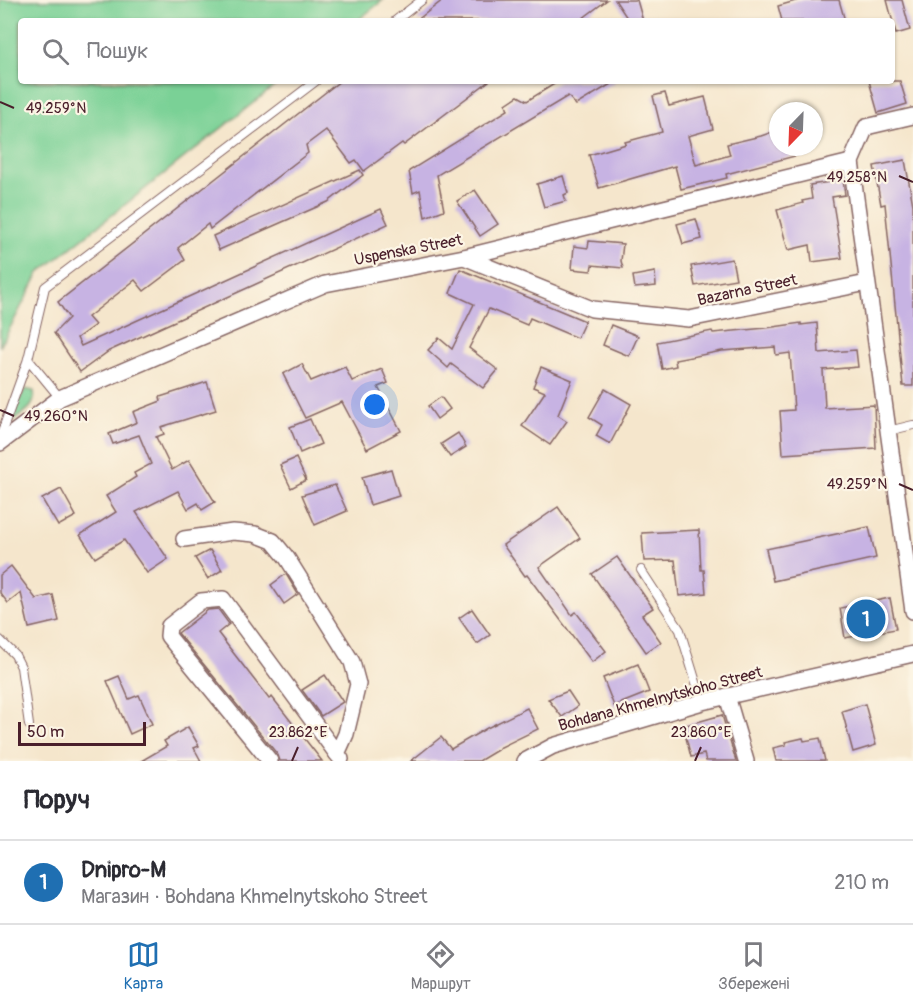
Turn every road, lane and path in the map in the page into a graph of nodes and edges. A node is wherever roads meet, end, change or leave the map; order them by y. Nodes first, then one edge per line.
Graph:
1 (422, 0) edge
2 (398, 18) edge
3 (312, 84) edge
4 (913, 116) edge
5 (851, 162) junction
6 (464, 257) junction
7 (867, 283) junction
8 (28, 359) junction
9 (60, 398) junction
10 (913, 425) edge
11 (888, 431) junction
12 (0, 437) edge
13 (0, 443) edge
14 (184, 539) dead end
15 (640, 570) dead end
16 (913, 611) edge
17 (0, 640) edge
18 (913, 654) edge
19 (727, 696) junction
20 (702, 702) junction
21 (29, 725) dead end
22 (340, 757) edge
23 (270, 761) edge
24 (525, 761) edge
25 (746, 761) edge

1 - 2 lane
3 - 8 lane
4 - 5 street
5 - 6 street, Uspenska Street
5 - 7 street
6 - 7 street, Bazarna Street
6 - 9 street, Uspenska Street
7 - 11 street
8 - 9 lane
8 - 12 lane
9 - 13 street, Uspenska Street
10 - 11 lane
11 - 16 street
14 - 22 street
15 - 20 lane
17 - 21 lane
18 - 19 street, Bohdana Khmelnytskoho Street
19 - 20 street, Bohdana Khmelnytskoho Street
19 - 25 street
20 - 24 street, Bohdana Khmelnytskoho Street
22 - 23 street

